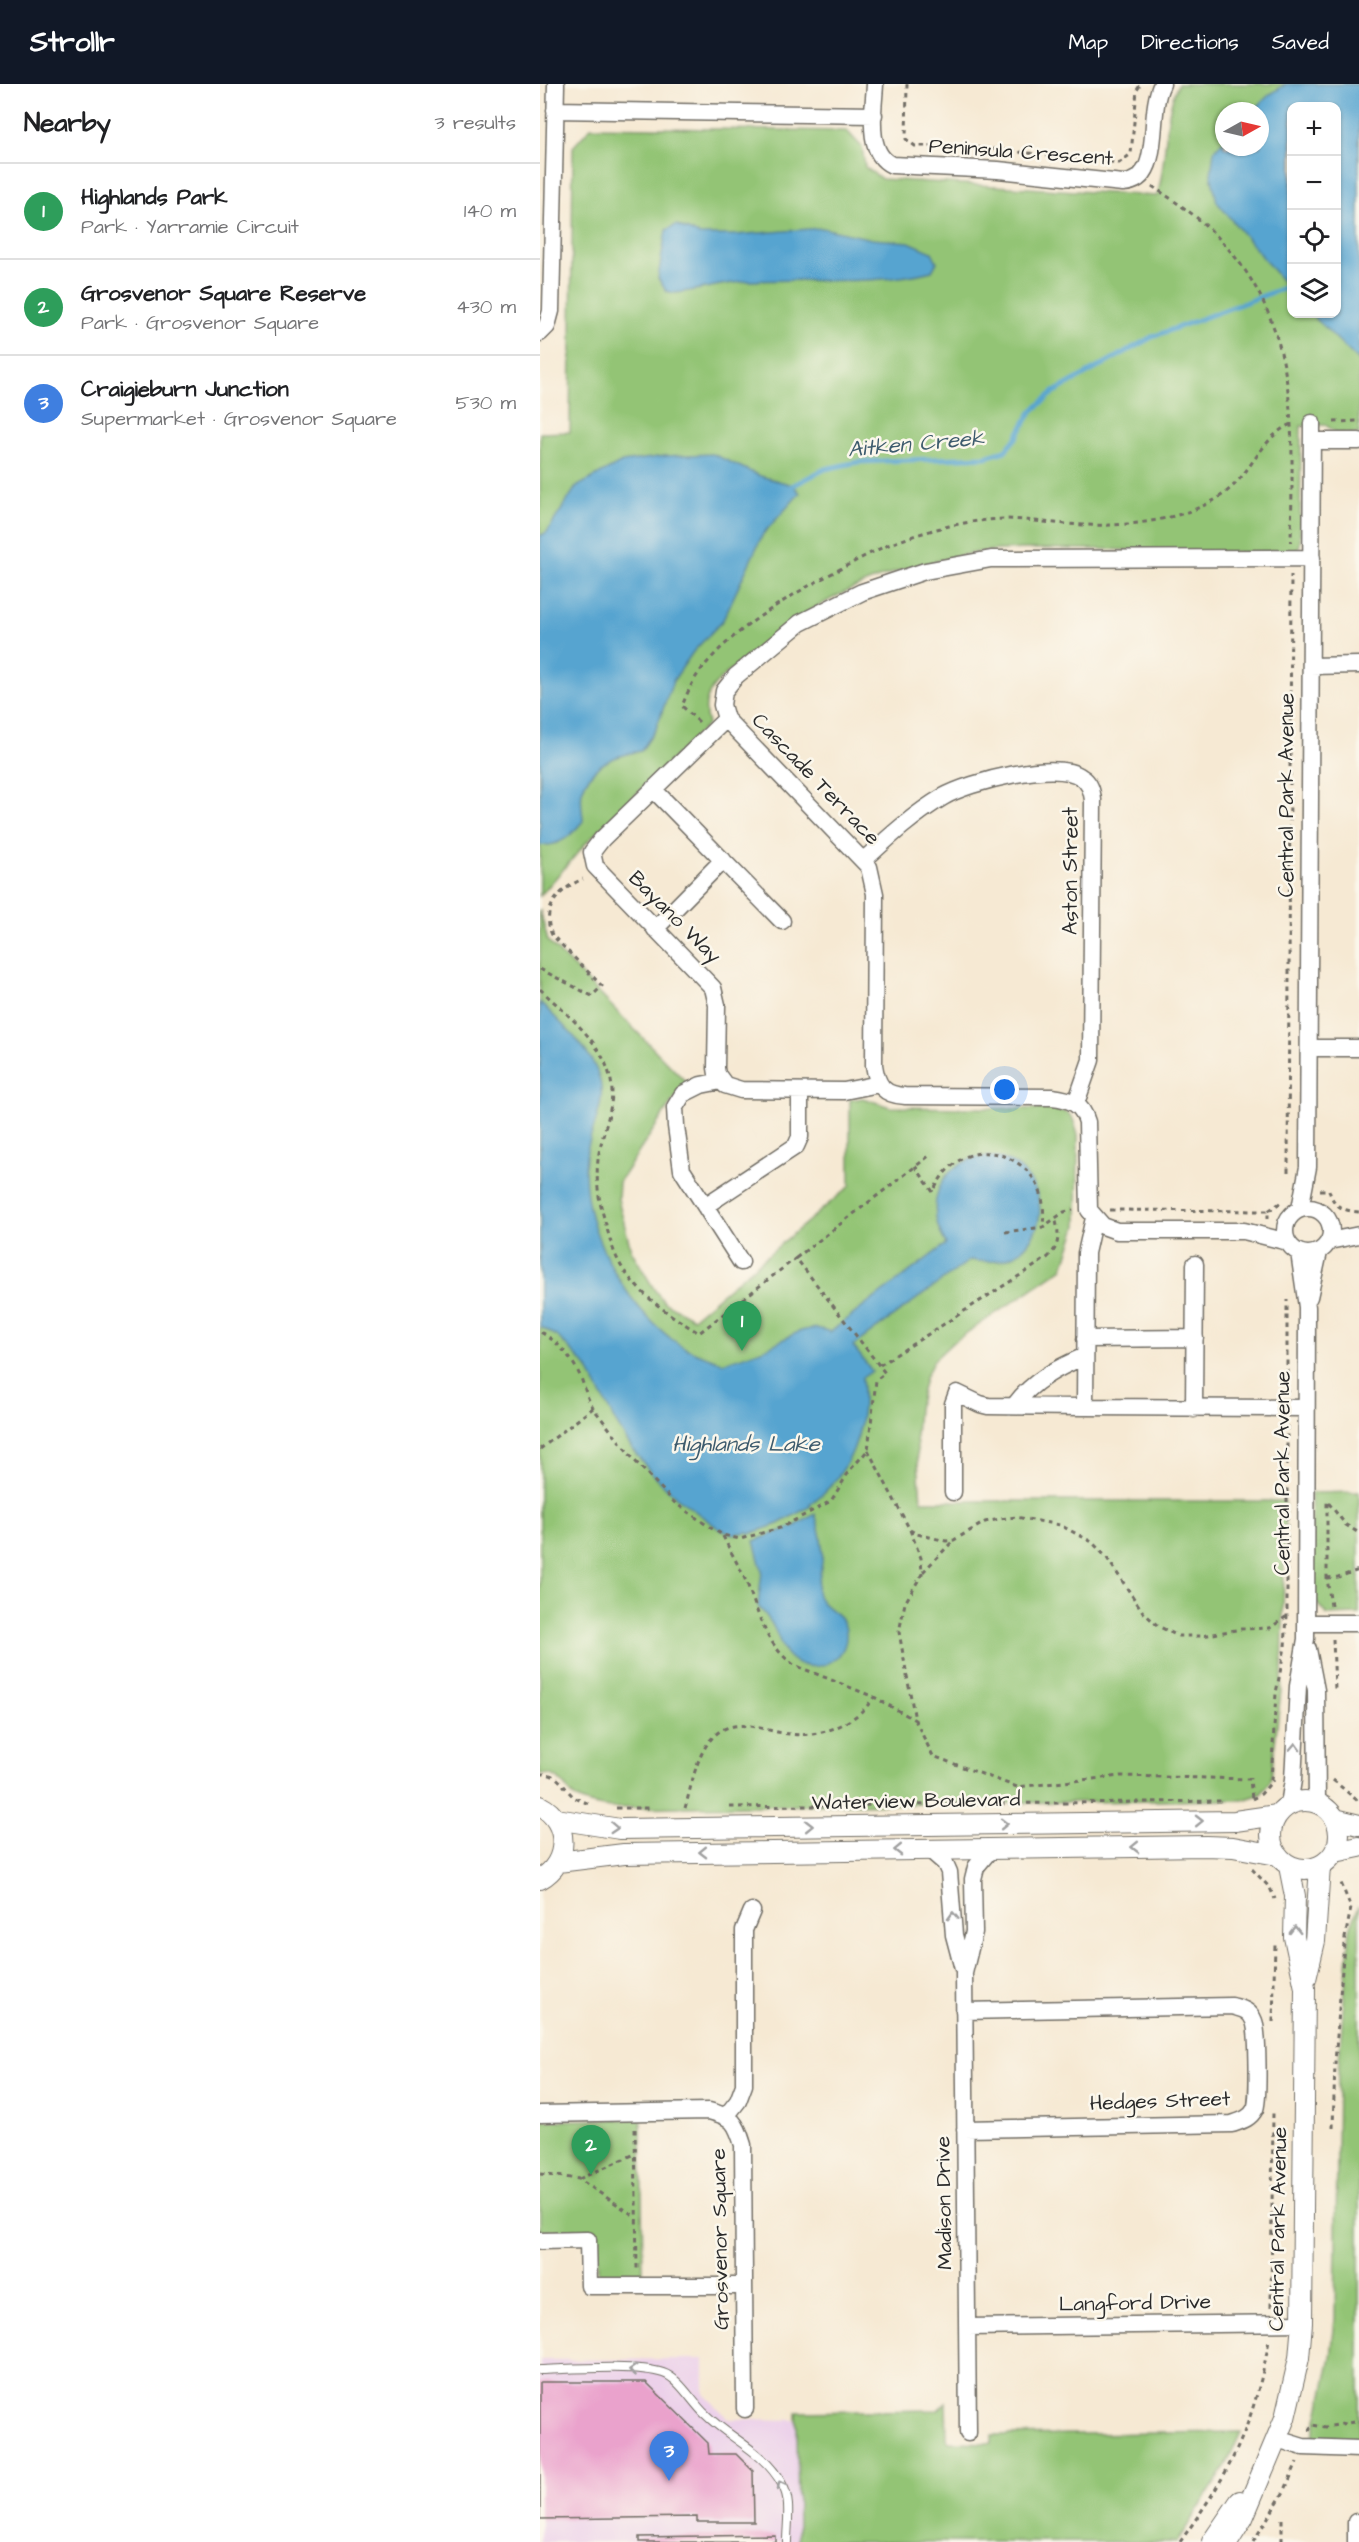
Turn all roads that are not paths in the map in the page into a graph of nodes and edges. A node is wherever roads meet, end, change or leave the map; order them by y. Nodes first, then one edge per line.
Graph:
1 (556, 84) edge
2 (874, 84) edge
3 (1162, 84) edge
4 (555, 110) junction
5 (874, 115) junction
6 (540, 333) edge
7 (1312, 423) dead end
8 (1312, 441) junction
9 (1359, 441) edge
10 (1312, 558) junction
11 (1359, 665) edge
12 (1311, 666) junction
13 (726, 719) junction
14 (653, 789) junction
15 (723, 860) junction
16 (864, 860) junction
17 (782, 921) dead end
18 (655, 928) junction
19 (1309, 1048) junction
20 (1359, 1048) edge
21 (721, 1081) junction
22 (879, 1084) junction
23 (800, 1091) junction
24 (1076, 1103) junction
25 (1308, 1167) junction
26 (705, 1206) junction
27 (1300, 1209) junction
28 (1091, 1214) junction
29 (1325, 1216) junction
30 (1287, 1220) junction
31 (1359, 1228) edge
32 (1244, 1231) junction
33 (1359, 1235) edge
34 (1324, 1246) junction
35 (1293, 1247) junction
36 (741, 1262) dead end
37 (1195, 1263) dead end
38 (1306, 1306) junction
39 (1195, 1338) junction
40 (1085, 1339) junction
41 (1085, 1356) junction
42 (1014, 1406) junction
43 (1085, 1407) junction
44 (1194, 1408) junction
45 (1306, 1408) junction
46 (953, 1492) dead end
47 (1359, 1623) edge
48 (1306, 1631) junction
49 (1317, 1803) junction
50 (540, 1806) edge
51 (1283, 1810) junction
52 (556, 1819) junction
53 (1335, 1819) junction
54 (1359, 1825) edge
55 (1359, 1847) edge
56 (930, 1850) junction
57 (990, 1850) junction
58 (1335, 1852) junction
59 (1283, 1860) junction
60 (558, 1862) junction
61 (1320, 1866) junction
62 (540, 1879) edge
63 (752, 1911) dead end
64 (964, 1973) junction
65 (1305, 1988) junction
66 (964, 2011) junction
67 (540, 2114) edge
68 (727, 2115) junction
69 (965, 2129) junction
70 (540, 2241) edge
71 (744, 2286) junction
72 (1302, 2323) junction
73 (967, 2327) junction
74 (540, 2370) edge
75 (745, 2409) dead end
76 (968, 2433) dead end
77 (1277, 2439) junction
78 (1359, 2449) edge
79 (1265, 2464) junction
80 (1356, 2522) dead end
81 (787, 2542) edge
82 (1212, 2542) edge
83 (1228, 2542) edge
84 (1356, 2542) edge

1 - 4 street
2 - 5 street
3 - 5 street, Peninsula Crescent
4 - 5 street
4 - 6 street
7 - 8 street, Central Park Avenue
8 - 9 street
8 - 10 street, Central Park Avenue
10 - 12 street, Central Park Avenue
10 - 13 street, Cascade Terrace
11 - 12 street
12 - 19 street, Central Park Avenue
13 - 14 street, Bayano Way
13 - 16 street, Cascade Terrace
14 - 15 street
14 - 18 street, Bayano Way
15 - 17 street
15 - 18 street
16 - 22 street, Cascade Terrace
16 - 24 street, Aston Street
18 - 21 street, Bayano Way
19 - 20 street
19 - 25 street, Central Park Avenue
21 - 23 street
21 - 26 street
22 - 23 street
22 - 24 street
23 - 26 street
24 - 28 street
25 - 27 street, Central Park Avenue
25 - 29 street, Central Park Avenue
26 - 36 street
27 - 29 street
27 - 30 street
28 - 32 street
28 - 40 street
29 - 31 street
29 - 34 street
30 - 32 street
30 - 35 street
32 - 35 street
33 - 34 street
34 - 35 street
34 - 38 street, Central Park Avenue
35 - 38 street, Central Park Avenue
37 - 39 street
38 - 45 street, Central Park Avenue
39 - 40 street
39 - 44 street
40 - 41 street
41 - 42 street
41 - 43 street
42 - 43 street
42 - 46 street
43 - 44 street
44 - 45 street
45 - 48 street, Central Park Avenue
47 - 48 street
48 - 49 street, Central Park Avenue
51 -> 48 street, Central Park Avenue
49 - 51 street
49 - 53 street
50 - 52 street
52 -> 51 street, Waterview Boulevard
51 - 59 street
52 - 60 street
53 - 54 street
53 - 58 street
55 - 58 street
56 - 57 street
56 -> 60 street
64 -> 56 street, Madison Drive
59 -> 57 street
57 - 64 street, Madison Drive
58 - 61 street
59 - 61 street
65 -> 59 street, Central Park Avenue
60 - 62 street
61 - 65 street, Central Park Avenue
63 - 68 street
64 - 66 street, Madison Drive
65 - 72 street, Central Park Avenue
66 - 69 street, Madison Drive
66 - 69 street, Hedges Street
67 - 68 street
68 - 71 street, Grosvenor Square
69 - 73 street, Madison Drive
70 - 71 street
71 - 75 street, Grosvenor Square
72 - 73 street, Langford Drive
72 - 77 street, Central Park Avenue
73 - 76 street, Madison Drive
81 -> 74 lane
77 - 78 street
77 - 79 street, Central Park Avenue
79 - 82 street, Central Park Avenue
79 - 83 street, Central Park Avenue
80 - 84 street

